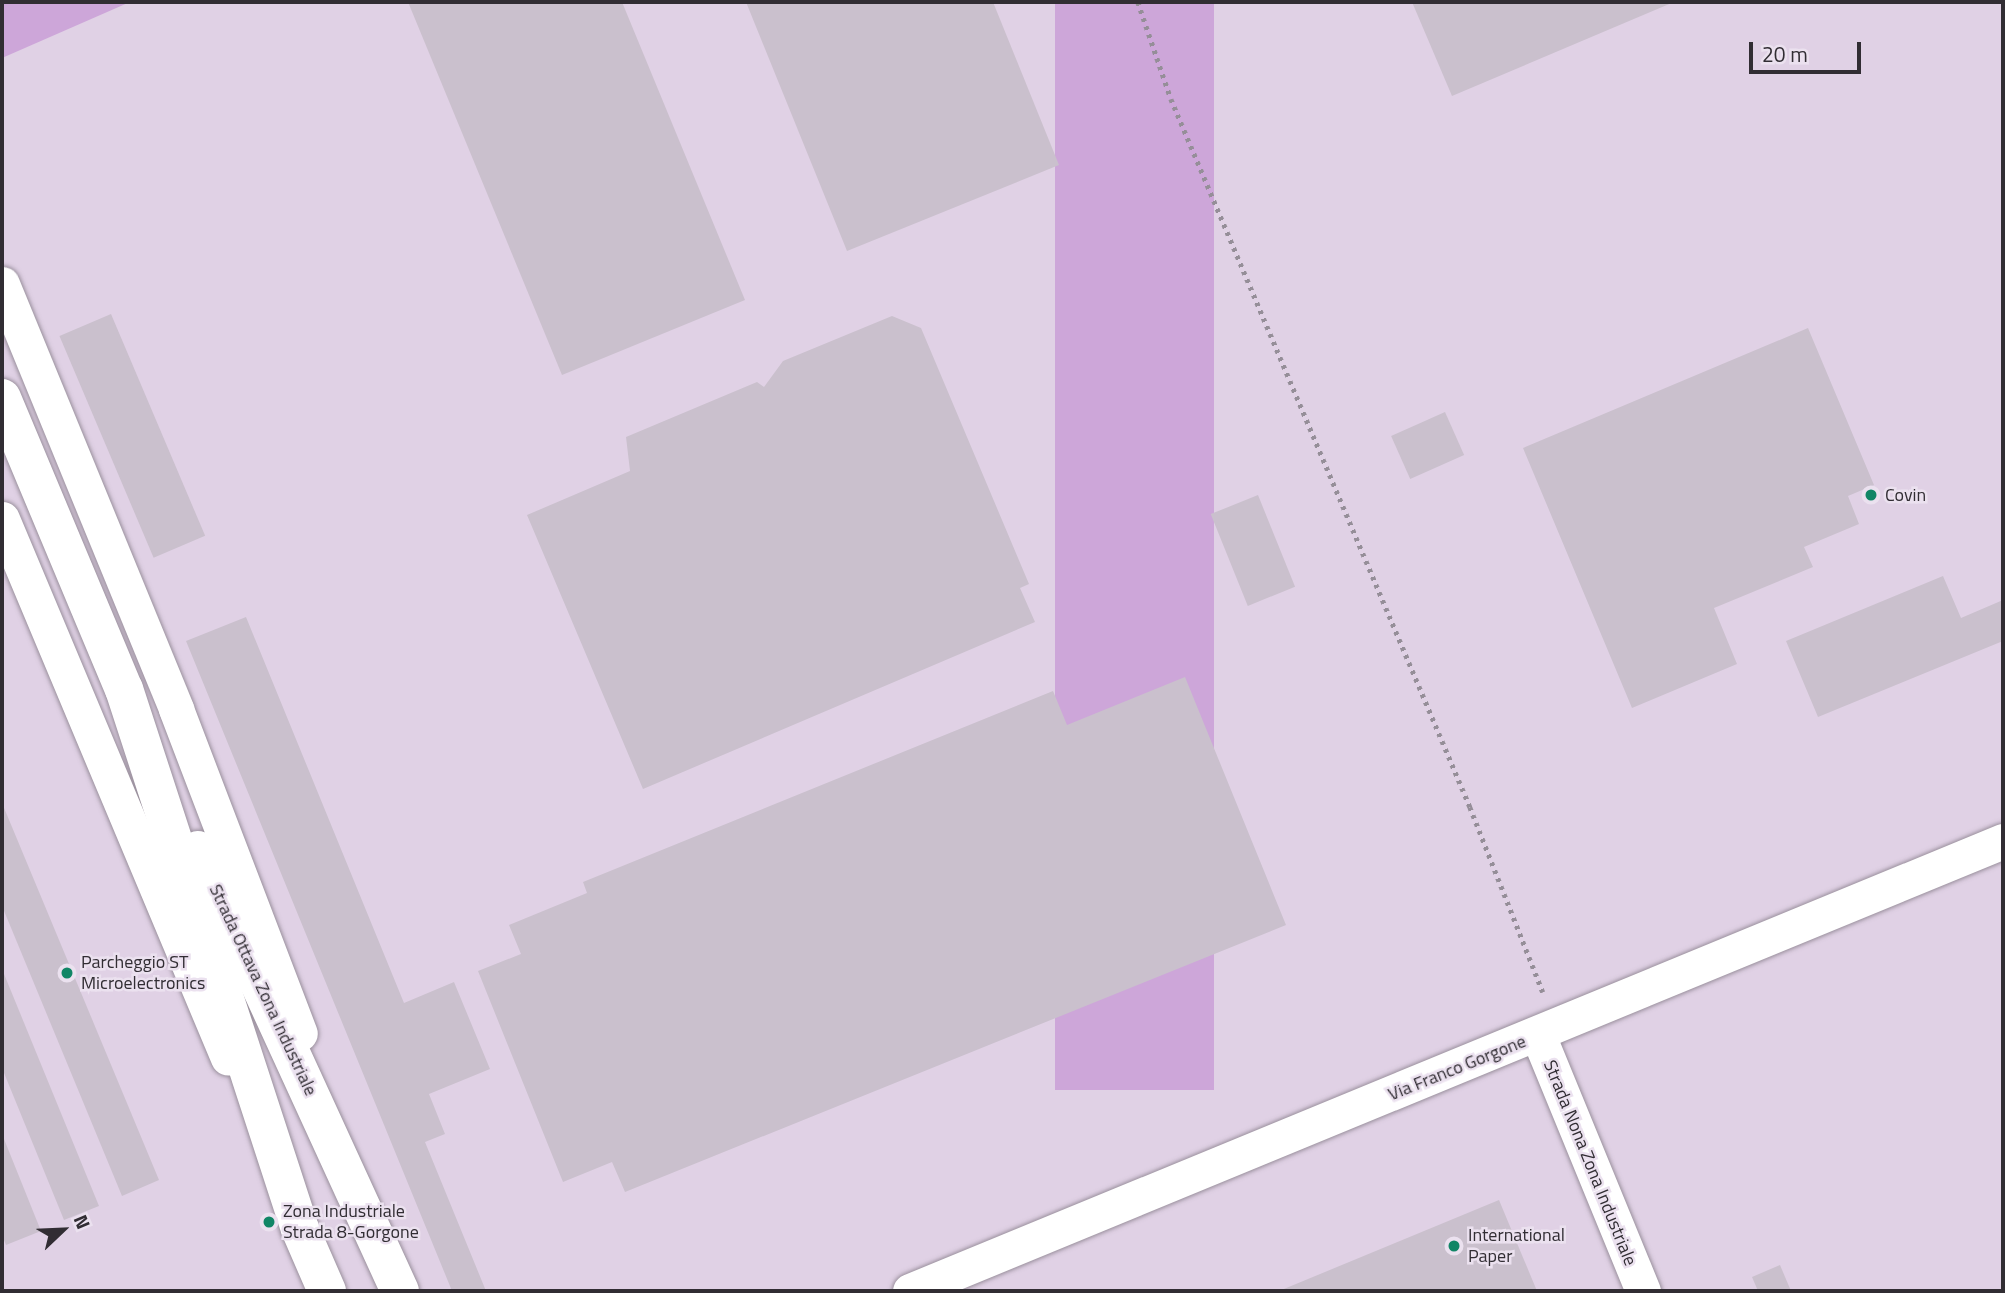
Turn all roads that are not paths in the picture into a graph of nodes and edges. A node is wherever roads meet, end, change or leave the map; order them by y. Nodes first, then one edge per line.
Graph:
1 (2, 284) edge
2 (2, 398) edge
3 (2, 519) edge
4 (124, 689) junction
5 (2003, 841) edge
6 (1547, 1031) junction
7 (373, 1226) junction
8 (300, 1229) junction
9 (327, 1291) edge
10 (400, 1291) edge
11 (910, 1291) edge
12 (1643, 1291) edge

1 - 7 street
2 - 4 main road
3 - 8 street
4 - 7 main road, Strada Ottava Zona Industriale
4 - 8 main road
5 - 6 street, Via Franco Gorgone
6 - 11 street, Via Franco Gorgone
6 - 12 street, Strada Nona Zona Industriale
7 - 10 main road, Strada Ottava Zona Industriale
8 - 9 main road

